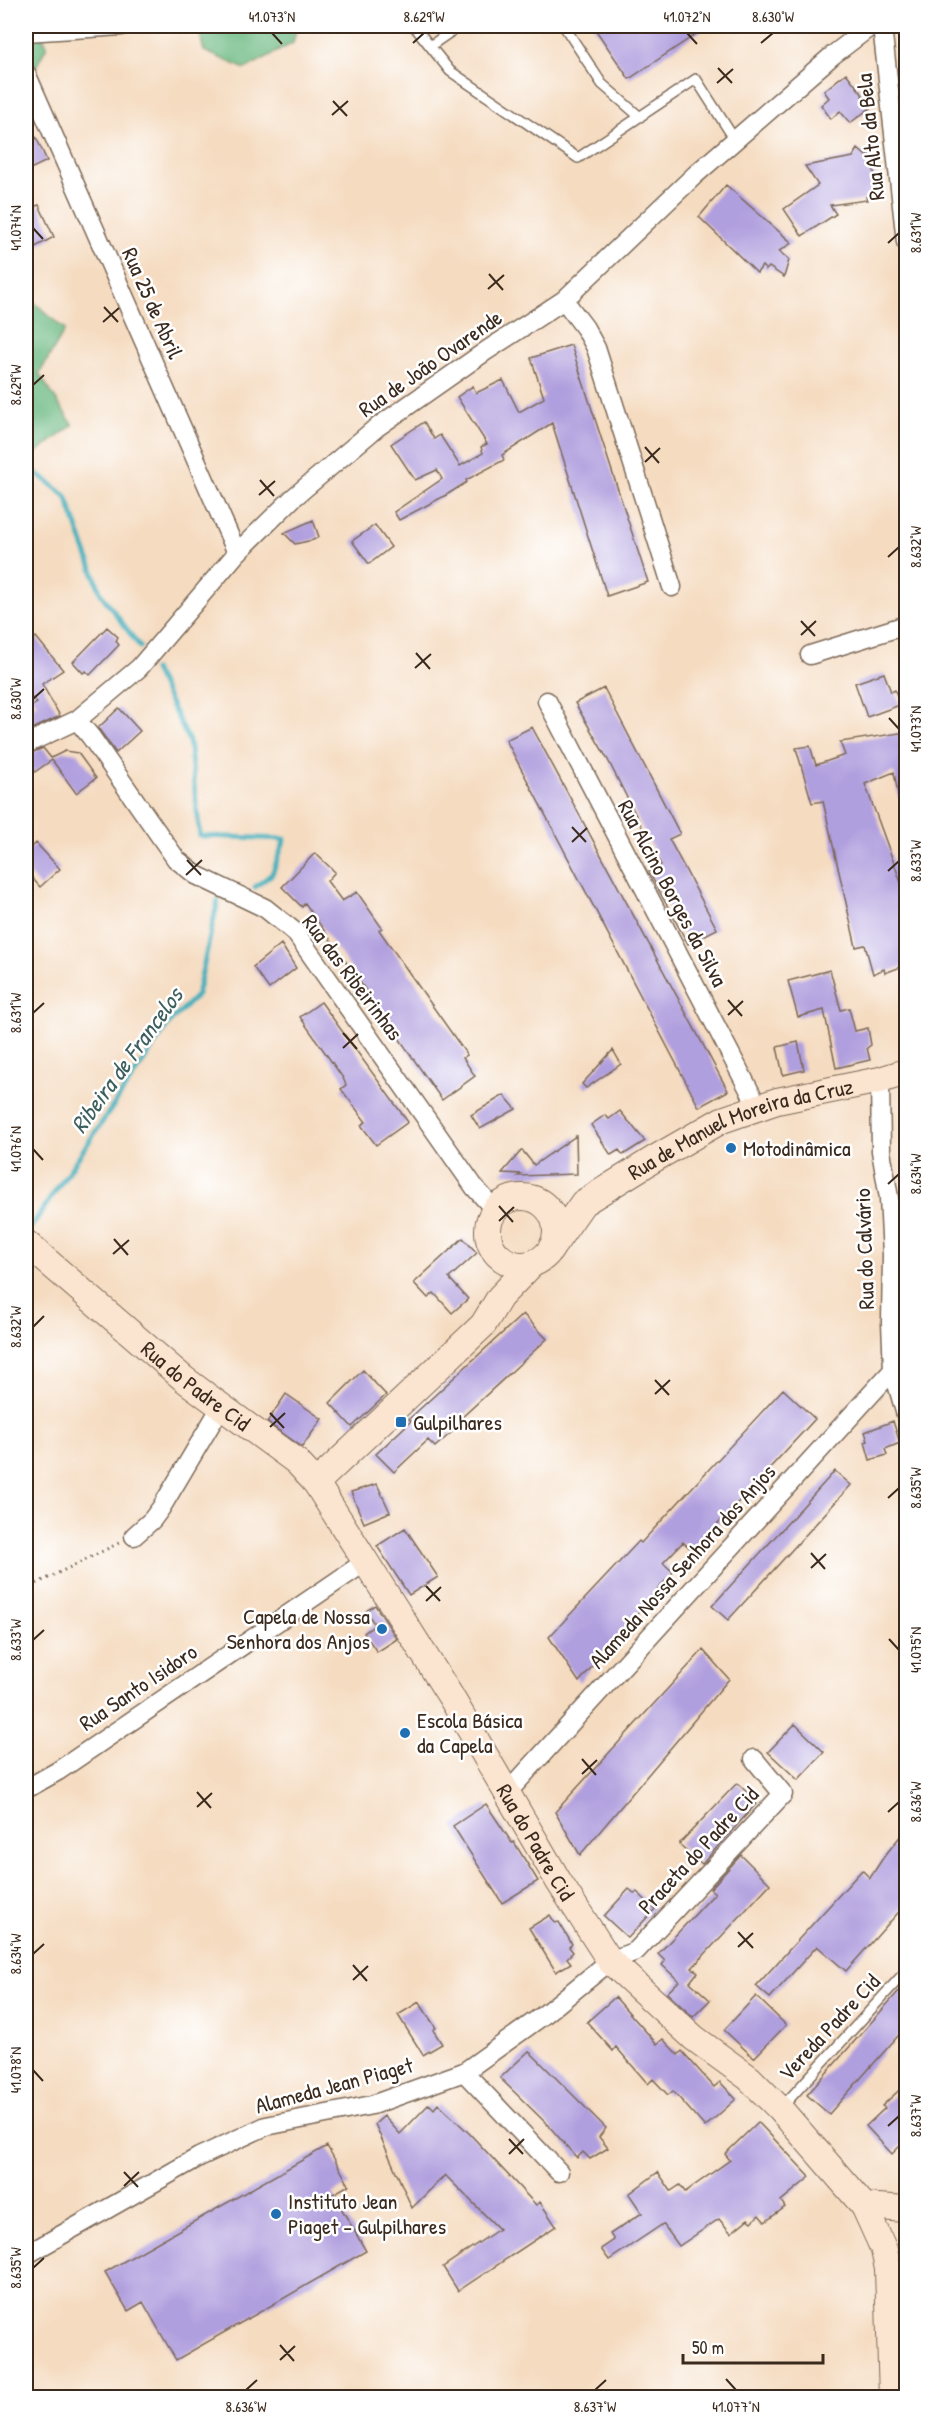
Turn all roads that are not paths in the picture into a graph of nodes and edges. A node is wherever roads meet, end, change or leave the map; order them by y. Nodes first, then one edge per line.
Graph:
1 (121, 26) edge
2 (414, 26) edge
3 (459, 26) edge
4 (564, 26) edge
5 (871, 26) edge
6 (882, 26) edge
7 (26, 32) edge
8 (430, 46) junction
9 (26, 73) edge
10 (640, 117) junction
11 (735, 140) junction
12 (906, 242) edge
13 (564, 300) junction
14 (237, 553) junction
15 (672, 587) dead end
16 (906, 625) edge
17 (810, 655) dead end
18 (546, 701) dead end
19 (77, 720) junction
20 (26, 744) edge
21 (906, 1072) edge
22 (880, 1080) junction
23 (758, 1107) junction
24 (583, 1203) junction
25 (543, 1204) junction
26 (495, 1210) junction
27 (26, 1243) edge
28 (555, 1243) junction
29 (494, 1251) junction
30 (532, 1264) junction
31 (500, 1297) junction
32 (894, 1370) junction
33 (221, 1407) junction
34 (906, 1414) edge
35 (316, 1483) junction
36 (134, 1536) road end
37 (365, 1562) junction
38 (754, 1759) dead end
39 (26, 1789) edge
40 (506, 1794) junction
41 (610, 1961) junction
42 (906, 1971) edge
43 (464, 2072) junction
44 (780, 2109) junction
45 (559, 2172) dead end
46 (864, 2206) junction
47 (906, 2209) edge
48 (906, 2215) edge
49 (884, 2250) junction
50 (26, 2255) edge
51 (891, 2397) edge

1 - 7 street
2 - 8 lane
3 - 8 lane
4 - 10 lane
5 - 11 street, Rua de João Ovarende
6 - 12 street, Rua Alto da Bela
8 - 10 lane
9 - 14 street, Rua 25 de Abril
10 - 11 lane
11 - 13 street, Rua de João Ovarende
13 - 14 street, Rua de João Ovarende
13 - 15 street
14 - 19 street, Rua de João Ovarende
16 - 17 street
18 - 23 street, Rua Alcino Borges da Silva
19 - 20 street, Rua de João Ovarende
19 - 26 street, Rua das Ribeirinhas
21 - 22 street, Rua de Manuel Moreira da Cruz
22 - 23 street, Rua de Manuel Moreira da Cruz
22 - 32 street, Rua do Calvário
23 - 24 street, Rua de Manuel Moreira da Cruz
24 - 25 street
24 - 28 street, Rua de Manuel Moreira da Cruz
25 - 26 street
25 - 28 street
26 - 29 street
27 - 33 street, Rua do Padre Cid
28 - 30 street
29 - 30 street
29 - 31 street
30 - 31 street
31 - 35 street
32 - 34 street, Rua do Calvário
32 - 40 street, Alameda Nossa Senhora dos Anjos
33 - 35 street, Rua do Padre Cid
33 - 36 street
35 - 37 street, Rua do Padre Cid
37 - 39 street, Rua Santo Isidoro
37 - 40 street, Rua do Padre Cid
38 - 41 street, Praceta do Padre Cid
40 - 41 street, Rua do Padre Cid
41 - 43 street, Alameda Jean Piaget
41 - 44 street, Rua do Padre Cid
42 - 44 lane, Vereda Padre Cid
43 - 45 street
43 - 50 street, Alameda Jean Piaget
44 - 46 street, Rua do Padre Cid
46 - 47 street
46 - 49 street, Rua do Padre Cid
48 - 49 street
49 - 51 street, Rua do Padre Cid

